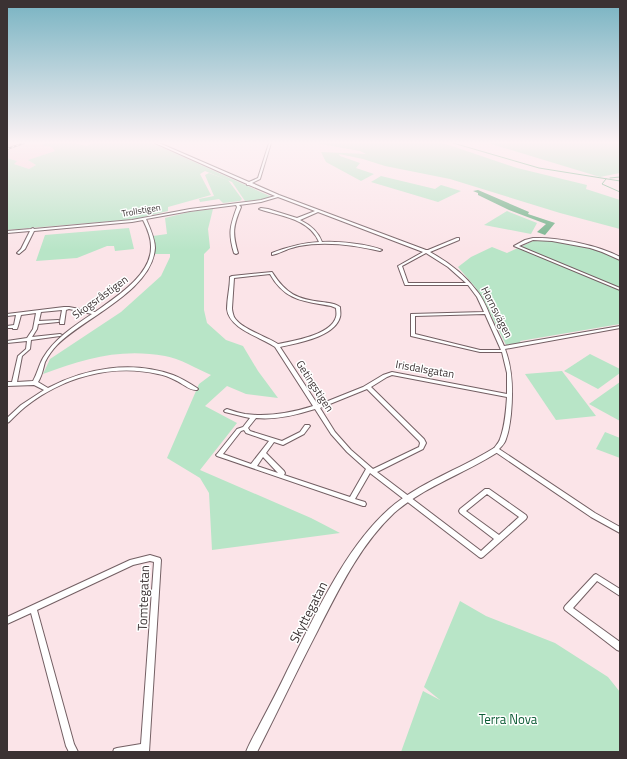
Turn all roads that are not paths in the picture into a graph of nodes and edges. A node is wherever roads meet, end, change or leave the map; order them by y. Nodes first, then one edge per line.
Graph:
1 (235, 178) edge
2 (259, 178) edge
3 (248, 184) junction
4 (278, 196) junction
5 (237, 204) junction
6 (260, 209) dead end
7 (317, 211) junction
8 (144, 219) junction
9 (296, 220) junction
10 (33, 229) junction
11 (7, 232) edge
12 (458, 239) dead end
13 (321, 242) junction
14 (380, 250) dead end
15 (428, 252) junction
16 (19, 253) dead end
17 (236, 253) dead end
18 (273, 254) dead end
19 (620, 259) edge
20 (469, 284) junction
21 (620, 289) edge
22 (64, 308) junction
23 (39, 311) junction
24 (95, 313) junction
25 (486, 313) junction
26 (19, 314) junction
27 (7, 315) edge
28 (36, 323) junction
29 (7, 327) edge
30 (620, 327) edge
31 (60, 335) dead end
32 (30, 339) junction
33 (7, 342) edge
34 (277, 346) junction
35 (503, 349) junction
36 (35, 383) junction
37 (7, 384) edge
38 (14, 384) junction
39 (368, 387) junction
40 (47, 389) junction
41 (195, 389) dead end
42 (509, 396) junction
43 (317, 407) junction
44 (227, 411) dead end
45 (254, 417) junction
46 (7, 421) edge
47 (307, 426) dead end
48 (245, 428) junction
49 (273, 440) junction
50 (496, 450) junction
51 (262, 454) junction
52 (253, 466) junction
53 (371, 471) junction
54 (280, 476) junction
55 (408, 498) junction
56 (352, 500) junction
57 (364, 504) dead end
58 (620, 530) edge
59 (499, 539) junction
60 (620, 593) edge
61 (33, 609) junction
62 (7, 621) edge
63 (620, 646) edge
64 (145, 750) edge
65 (74, 752) edge
66 (117, 752) edge
67 (251, 752) edge

1 - 3 street, Hornsvägen
2 - 3 street
3 - 4 street, Hornsvägen
4 - 5 street, Trollstigen
4 - 7 street, Hornsvägen
5 - 8 street, Trollstigen
5 - 17 street
6 - 9 street
7 - 9 street
7 - 15 street, Hornsvägen
8 - 10 street, Trollstigen
8 - 24 street, Skogsråstigen
9 - 13 street
10 - 11 street, Trollstigen
10 - 16 street
12 - 15 street
13 - 14 street
13 - 18 street
15 - 20 street, Hornsvägen
15 - 20 street
19 - 21 street
20 - 25 street, Hornsvägen
22 - 23 street
22 - 24 street
22 - 28 street
23 - 26 street
23 - 28 street
24 - 36 street, Skogsråstigen
25 - 35 street, Hornsvägen
25 - 35 street
26 - 27 street
26 - 29 street
28 - 32 street
30 - 35 street
31 - 32 street
32 - 33 street
32 - 38 street
34 - 34 street, Getingstigen
34 - 43 street, Getingstigen
35 - 42 street, Hornsvägen
36 - 38 street
36 - 40 street
37 - 38 street
39 - 42 street, Irisdalsgatan
39 - 43 street, Irisdalsgatan
39 - 53 street
40 - 41 street
40 - 46 street
42 - 50 street, Hornsvägen
43 - 45 street, Irisdalsgatan
43 - 53 street, Getingstigen
44 - 45 street, Irisdalsgatan
45 - 48 street
47 - 49 street
48 - 49 street
48 - 52 street
49 - 51 street
50 - 55 street, Skyttegatan
50 - 58 street
51 - 52 street
51 - 54 street
52 - 54 street
53 - 55 street, Getingstigen
53 - 56 street
54 - 56 street
55 - 59 street
55 - 67 street, Skyttegatan
56 - 57 street
59 - 59 street
60 - 63 street
61 - 62 street, Tomtegatan
61 - 64 street, Tomtegatan
61 - 65 street
64 - 66 street

